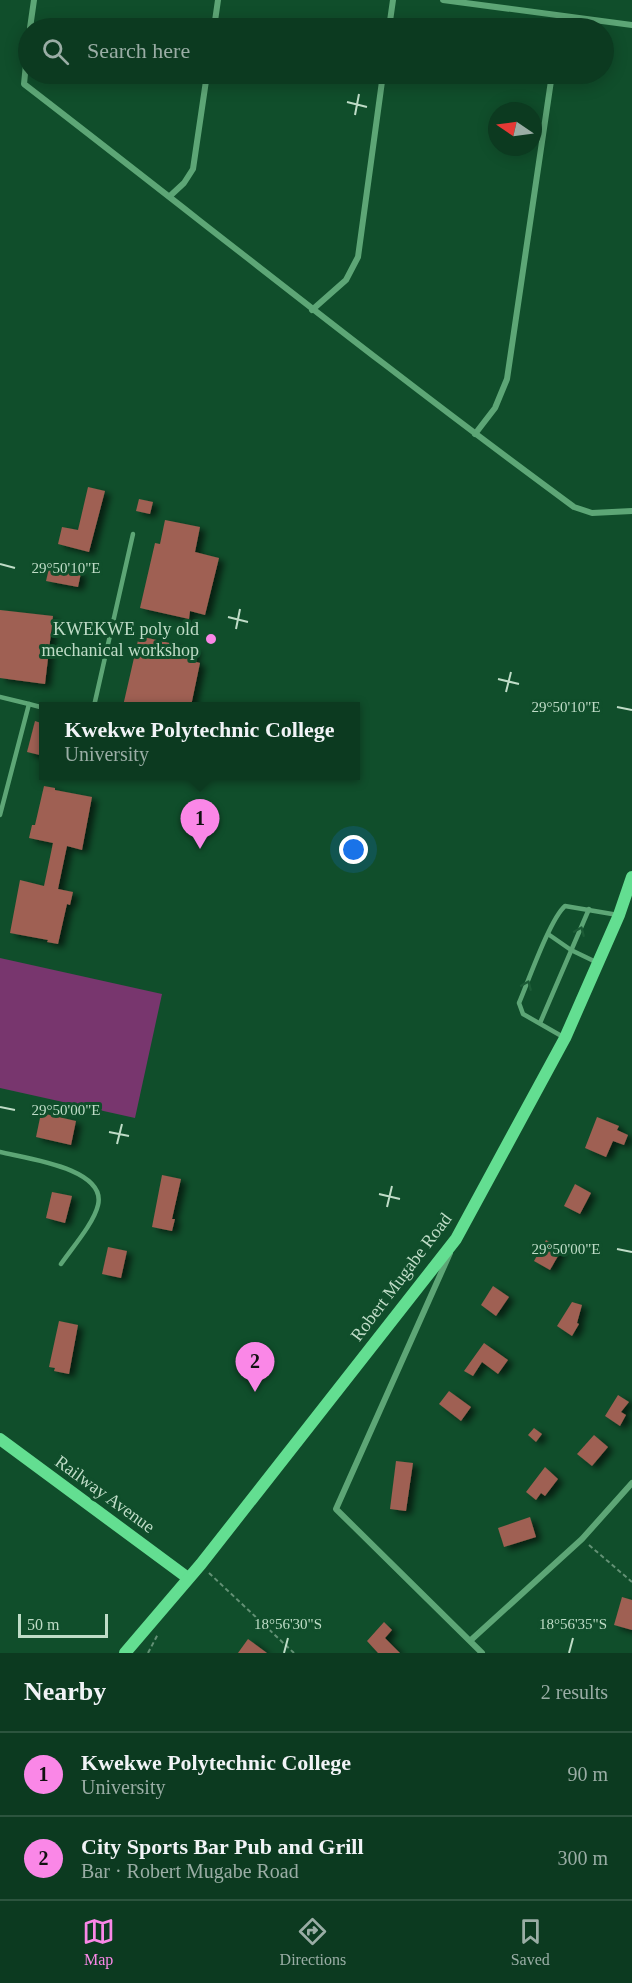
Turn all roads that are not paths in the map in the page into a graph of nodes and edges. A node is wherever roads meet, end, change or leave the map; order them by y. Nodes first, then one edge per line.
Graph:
1 (33, 0) edge
2 (218, 0) edge
3 (393, 0) edge
4 (443, 0) edge
5 (560, 17) joint
6 (31, 18) edge
7 (215, 18) edge
8 (390, 18) edge
9 (568, 18) edge
10 (614, 24) edge
11 (632, 26) edge
12 (24, 84) edge
13 (206, 84) edge
14 (382, 84) edge
15 (551, 84) edge
16 (170, 196) junction
17 (312, 310) junction
18 (475, 435) junction
19 (632, 511) edge
20 (133, 534) dead end
21 (0, 697) edge
22 (95, 702) edge
23 (29, 704) junction
24 (39, 707) edge
25 (0, 815) edge
26 (632, 877) edge
27 (589, 909) junction
28 (619, 915) junction
29 (548, 934) junction
30 (571, 950) junction
31 (598, 963) junction
32 (540, 1023) junction
33 (564, 1038) junction
34 (0, 1152) edge
35 (456, 1239) junction
36 (61, 1264) dead end
37 (0, 1439) edge
38 (632, 1483) edge
39 (188, 1578) junction
40 (471, 1640) junction
41 (125, 1653) edge
42 (482, 1653) edge

1 - 6 street
2 - 7 street
3 - 8 street
4 - 5 street
5 - 9 street
10 - 11 street
12 - 16 street
13 - 16 street
14 - 17 street
15 - 18 street
16 - 17 street
17 - 18 street
18 - 19 street
20 - 22 lane
21 - 23 lane
23 - 24 lane
23 - 25 lane
26 - 28 main road, Robert Mugabe Road
27 - 28 lane
27 - 29 lane
30 -> 27 lane
28 - 31 main road, Robert Mugabe Road
29 - 30 lane
32 -> 29 lane
30 - 31 lane
30 - 32 lane
31 - 33 main road, Robert Mugabe Road
32 - 33 lane
33 - 35 main road, Robert Mugabe Road
34 - 36 lane
35 - 39 main road, Robert Mugabe Road
35 - 40 street
37 - 39 main road, Railway Avenue
38 - 40 street
39 - 41 main road, Robert Mugabe Road
40 - 42 street

